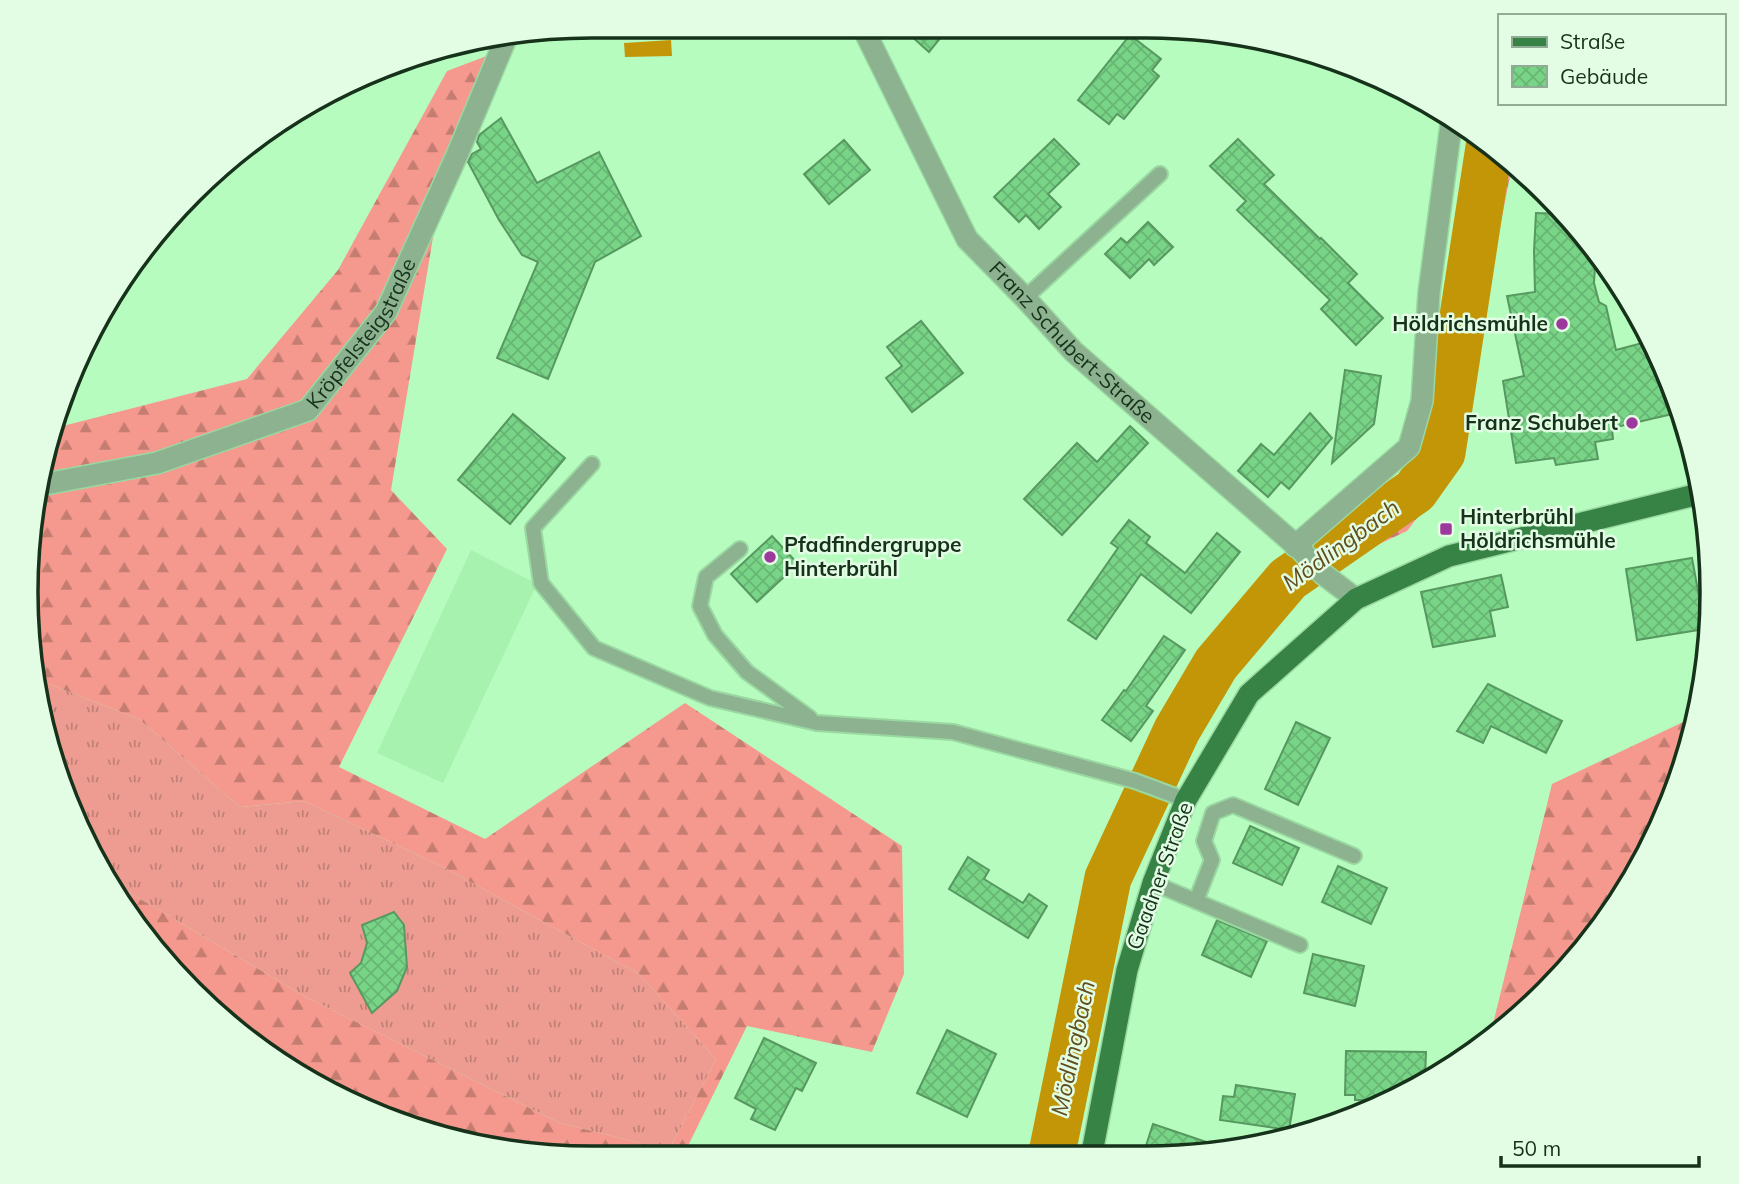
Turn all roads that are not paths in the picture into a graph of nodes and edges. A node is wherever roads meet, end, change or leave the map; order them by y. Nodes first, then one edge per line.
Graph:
1 (868, 38) edge
2 (503, 46) edge
3 (1450, 129) edge
4 (1160, 174) dead end
5 (1025, 298) junction
6 (592, 464) dead end
7 (49, 483) edge
8 (1692, 496) edge
9 (1298, 548) junction
10 (740, 549) dead end
11 (1356, 599) junction
12 (817, 723) junction
13 (1186, 800) junction
14 (1354, 856) dead end
15 (1153, 883) junction
16 (1196, 901) junction
17 (1300, 945) dead end
18 (1093, 1146) edge

1 - 5 street, Franz Schubert-Straße
2 - 7 street, Kröpfelsteigstraße
3 - 9 street
4 - 5 lane
5 - 9 street, Franz Schubert-Straße
6 - 12 lane
8 - 11 main road, Gaadner Straße
9 - 11 street, Franz Schubert-Straße
10 - 12 lane
11 - 13 main road, Gaadner Straße
12 - 13 lane
13 - 15 main road, Gaadner Straße
14 - 16 lane
15 - 16 lane
15 - 18 main road, Gaadner Straße
16 - 17 lane

